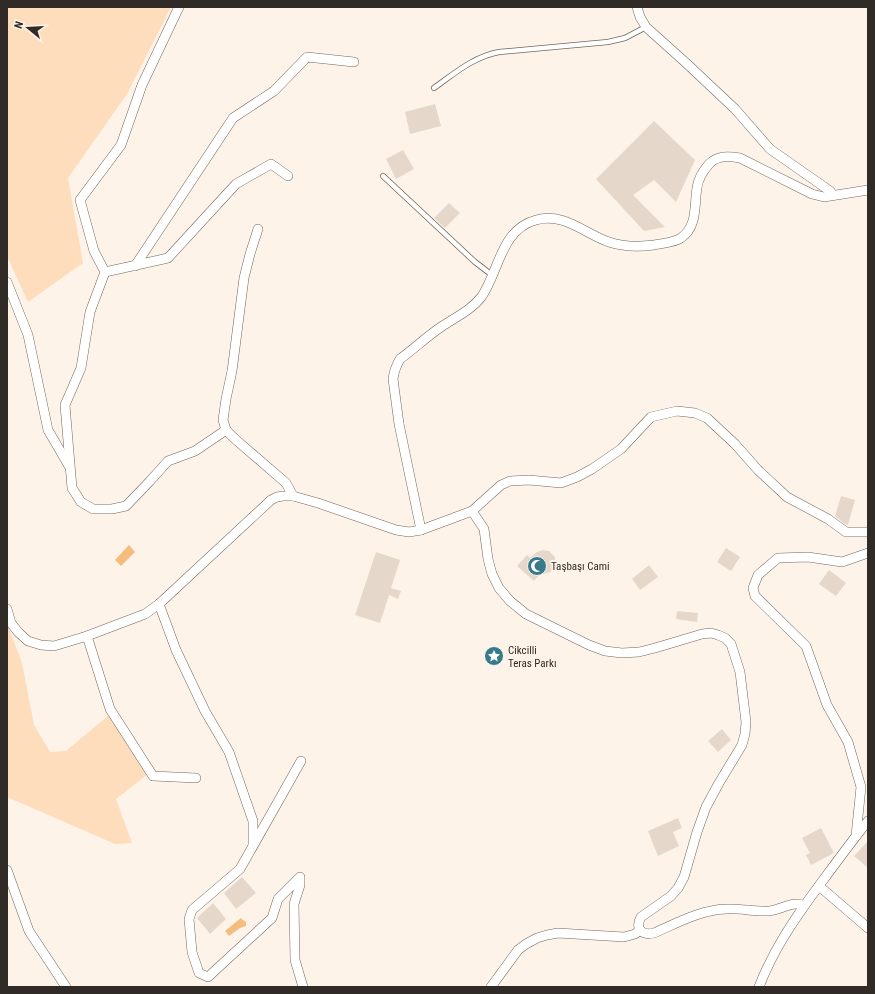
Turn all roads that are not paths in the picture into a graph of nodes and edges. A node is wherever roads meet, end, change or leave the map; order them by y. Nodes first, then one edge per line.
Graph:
1 (179, 7) edge
2 (637, 7) edge
3 (646, 27) junction
4 (354, 62) dead end
5 (434, 88) dead end
6 (288, 176) dead end
7 (383, 176) dead end
8 (868, 190) edge
9 (833, 195) junction
10 (258, 229) dead end
11 (135, 266) junction
12 (105, 272) junction
13 (492, 275) junction
14 (7, 282) edge
15 (226, 430) junction
16 (70, 469) junction
17 (293, 496) junction
18 (472, 511) junction
19 (421, 530) junction
20 (868, 532) edge
21 (868, 552) edge
22 (159, 604) junction
23 (7, 609) edge
24 (87, 636) junction
25 (301, 761) dead end
26 (196, 778) dead end
27 (868, 820) edge
28 (856, 836) junction
29 (253, 846) junction
30 (7, 870) edge
31 (819, 886) junction
32 (804, 906) junction
33 (868, 928) edge
34 (640, 930) junction
35 (66, 987) edge
36 (303, 987) edge
37 (491, 987) edge
38 (759, 987) edge

1 - 12 street
2 - 3 street
3 - 5 lane
3 - 9 street
4 - 11 street
6 - 11 street
7 - 13 lane
8 - 9 street
9 - 13 street
10 - 15 street
11 - 12 street
12 - 16 street
13 - 19 street
14 - 16 street
15 - 16 street
15 - 17 street
17 - 19 street
17 - 22 street
18 - 19 street
18 - 20 street
18 - 34 street
21 - 28 street
22 - 24 street
22 - 29 street
23 - 24 street
24 - 26 street
25 - 29 street
27 - 28 street
28 - 31 street
29 - 36 street
30 - 35 street
31 - 32 street
31 - 33 street
32 - 34 street
32 - 38 street
34 - 37 street

